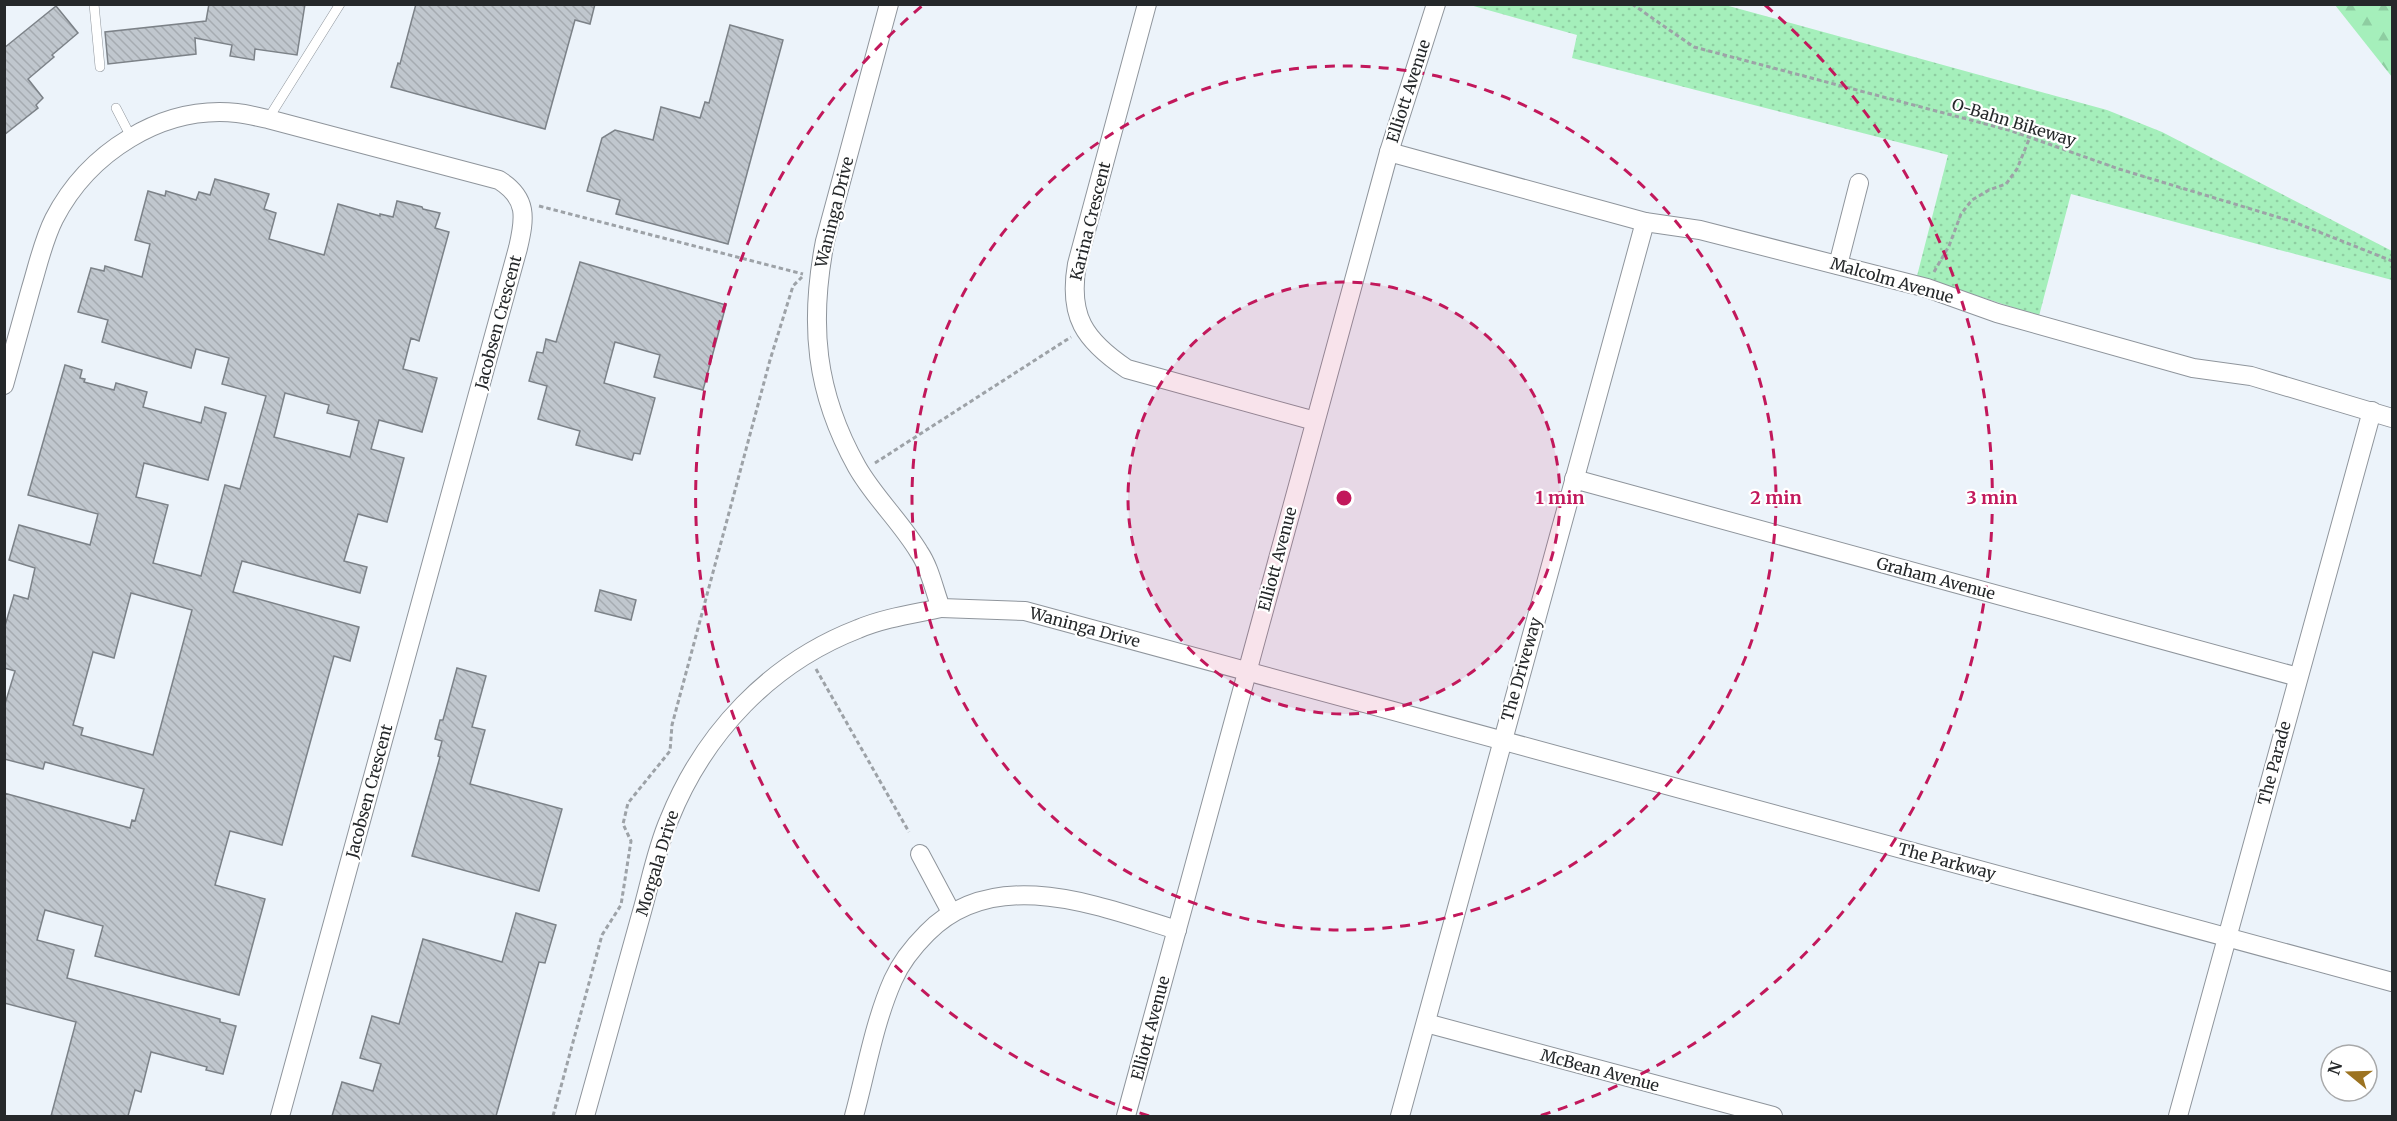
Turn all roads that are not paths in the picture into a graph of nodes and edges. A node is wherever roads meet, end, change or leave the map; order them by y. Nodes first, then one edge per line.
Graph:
1 (94, 4) edge
2 (340, 4) edge
3 (889, 4) edge
4 (1147, 4) edge
5 (1436, 4) edge
6 (100, 67) dead end
7 (116, 108) dead end
8 (268, 119) junction
9 (131, 137) junction
10 (1389, 152) junction
11 (1859, 183) dead end
12 (1645, 222) junction
13 (1838, 265) junction
14 (4, 385) edge
15 (2372, 411) junction
16 (2392, 418) edge
17 (1315, 421) junction
18 (1574, 479) junction
19 (941, 608) junction
20 (1247, 670) junction
21 (2298, 677) junction
22 (1502, 740) junction
23 (920, 854) dead end
24 (951, 912) junction
25 (1177, 930) junction
26 (2226, 937) junction
27 (2392, 982) edge
28 (1426, 1023) junction
29 (280, 1116) edge
30 (585, 1116) edge
31 (854, 1116) edge
32 (1126, 1116) edge
33 (1400, 1116) edge
34 (1773, 1116) edge
35 (2178, 1116) edge

1 - 6 lane
2 - 8 lane
3 - 19 street, Waninga Drive
4 - 17 street, Karina Crescent
5 - 10 street, Elliott Avenue
7 - 9 lane
8 - 9 street
8 - 29 street, Jacobsen Crescent
9 - 14 street
10 - 12 street, Malcolm Avenue
10 - 17 street, Elliott Avenue
11 - 13 street
12 - 13 street, Malcolm Avenue
12 - 18 street, The Driveway
13 - 15 street, Malcolm Avenue
15 - 16 street, Malcolm Avenue
15 - 21 street, The Parade
17 - 20 street, Elliott Avenue
18 - 21 street, Graham Avenue
18 - 22 street, The Driveway
19 - 20 street, Waninga Drive
19 - 30 street, Morgala Drive
20 - 22 street, Waninga Drive
20 - 25 street, Elliott Avenue
21 - 26 street, The Parade
22 - 26 street, The Parkway
22 - 28 street, The Driveway
23 - 24 street
24 - 25 street
24 - 31 street
25 - 32 street, Elliott Avenue
26 - 27 street, The Parkway
26 - 35 street, The Parade
28 - 33 street, The Driveway
28 - 34 street, McBean Avenue

